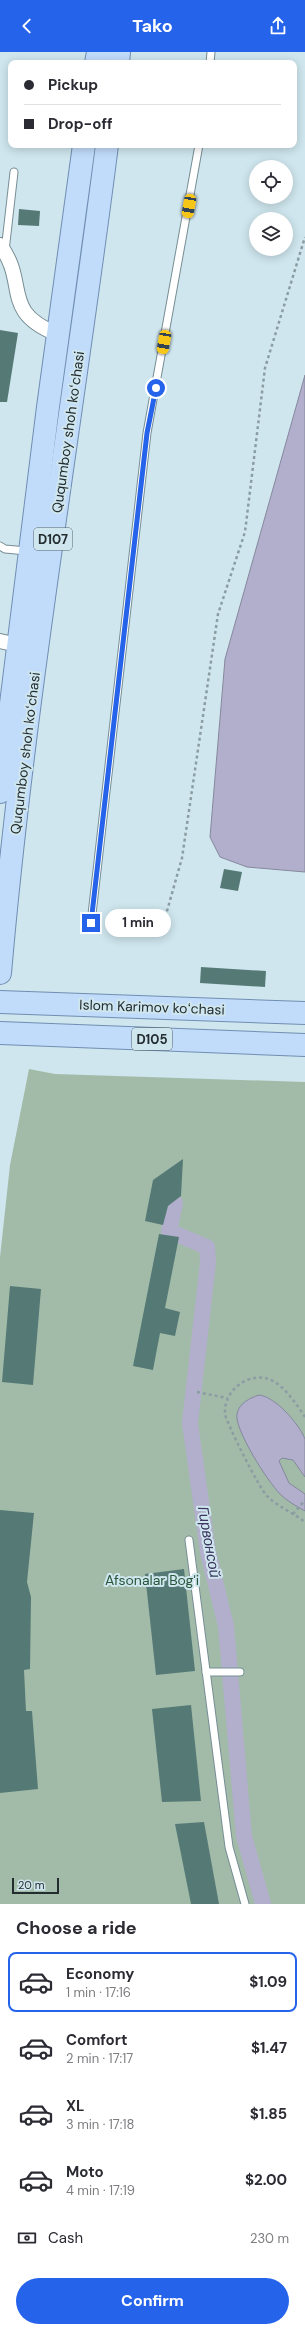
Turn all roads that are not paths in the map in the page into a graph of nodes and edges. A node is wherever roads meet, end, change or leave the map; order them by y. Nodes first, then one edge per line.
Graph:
1 (84, 148) edge
2 (107, 148) edge
3 (198, 148) edge
4 (14, 172) dead end
5 (3, 248) edge
6 (57, 334) junction
7 (0, 546) edge
8 (30, 551) junction
9 (11, 650) edge
10 (0, 690) edge
11 (0, 792) edge
12 (91, 923) dead end
13 (0, 973) edge
14 (0, 1002) edge
15 (305, 1013) edge
16 (0, 1033) edge
17 (305, 1045) edge
18 (189, 1540) dead end
19 (206, 1672) junction
20 (240, 1672) dead end
21 (245, 1904) edge

1 - 6 main road, Ququmboy shoh koʻchasi / D107
2 - 13 main road, Ququmboy shoh koʻchasi / D107
3 - 12 lane
4 - 5 lane
5 - 6 street
6 - 8 main road, Ququmboy shoh koʻchasi / D107
7 - 8 lane
8 - 9 main road, Ququmboy shoh koʻchasi / D107
9 - 10 street
9 - 11 main road, Ququmboy shoh koʻchasi / D107
14 - 15 main road, Islom Karimov koʻchasi / D105
16 - 17 main road, D105
18 - 19 lane
19 - 20 lane
19 - 21 lane

